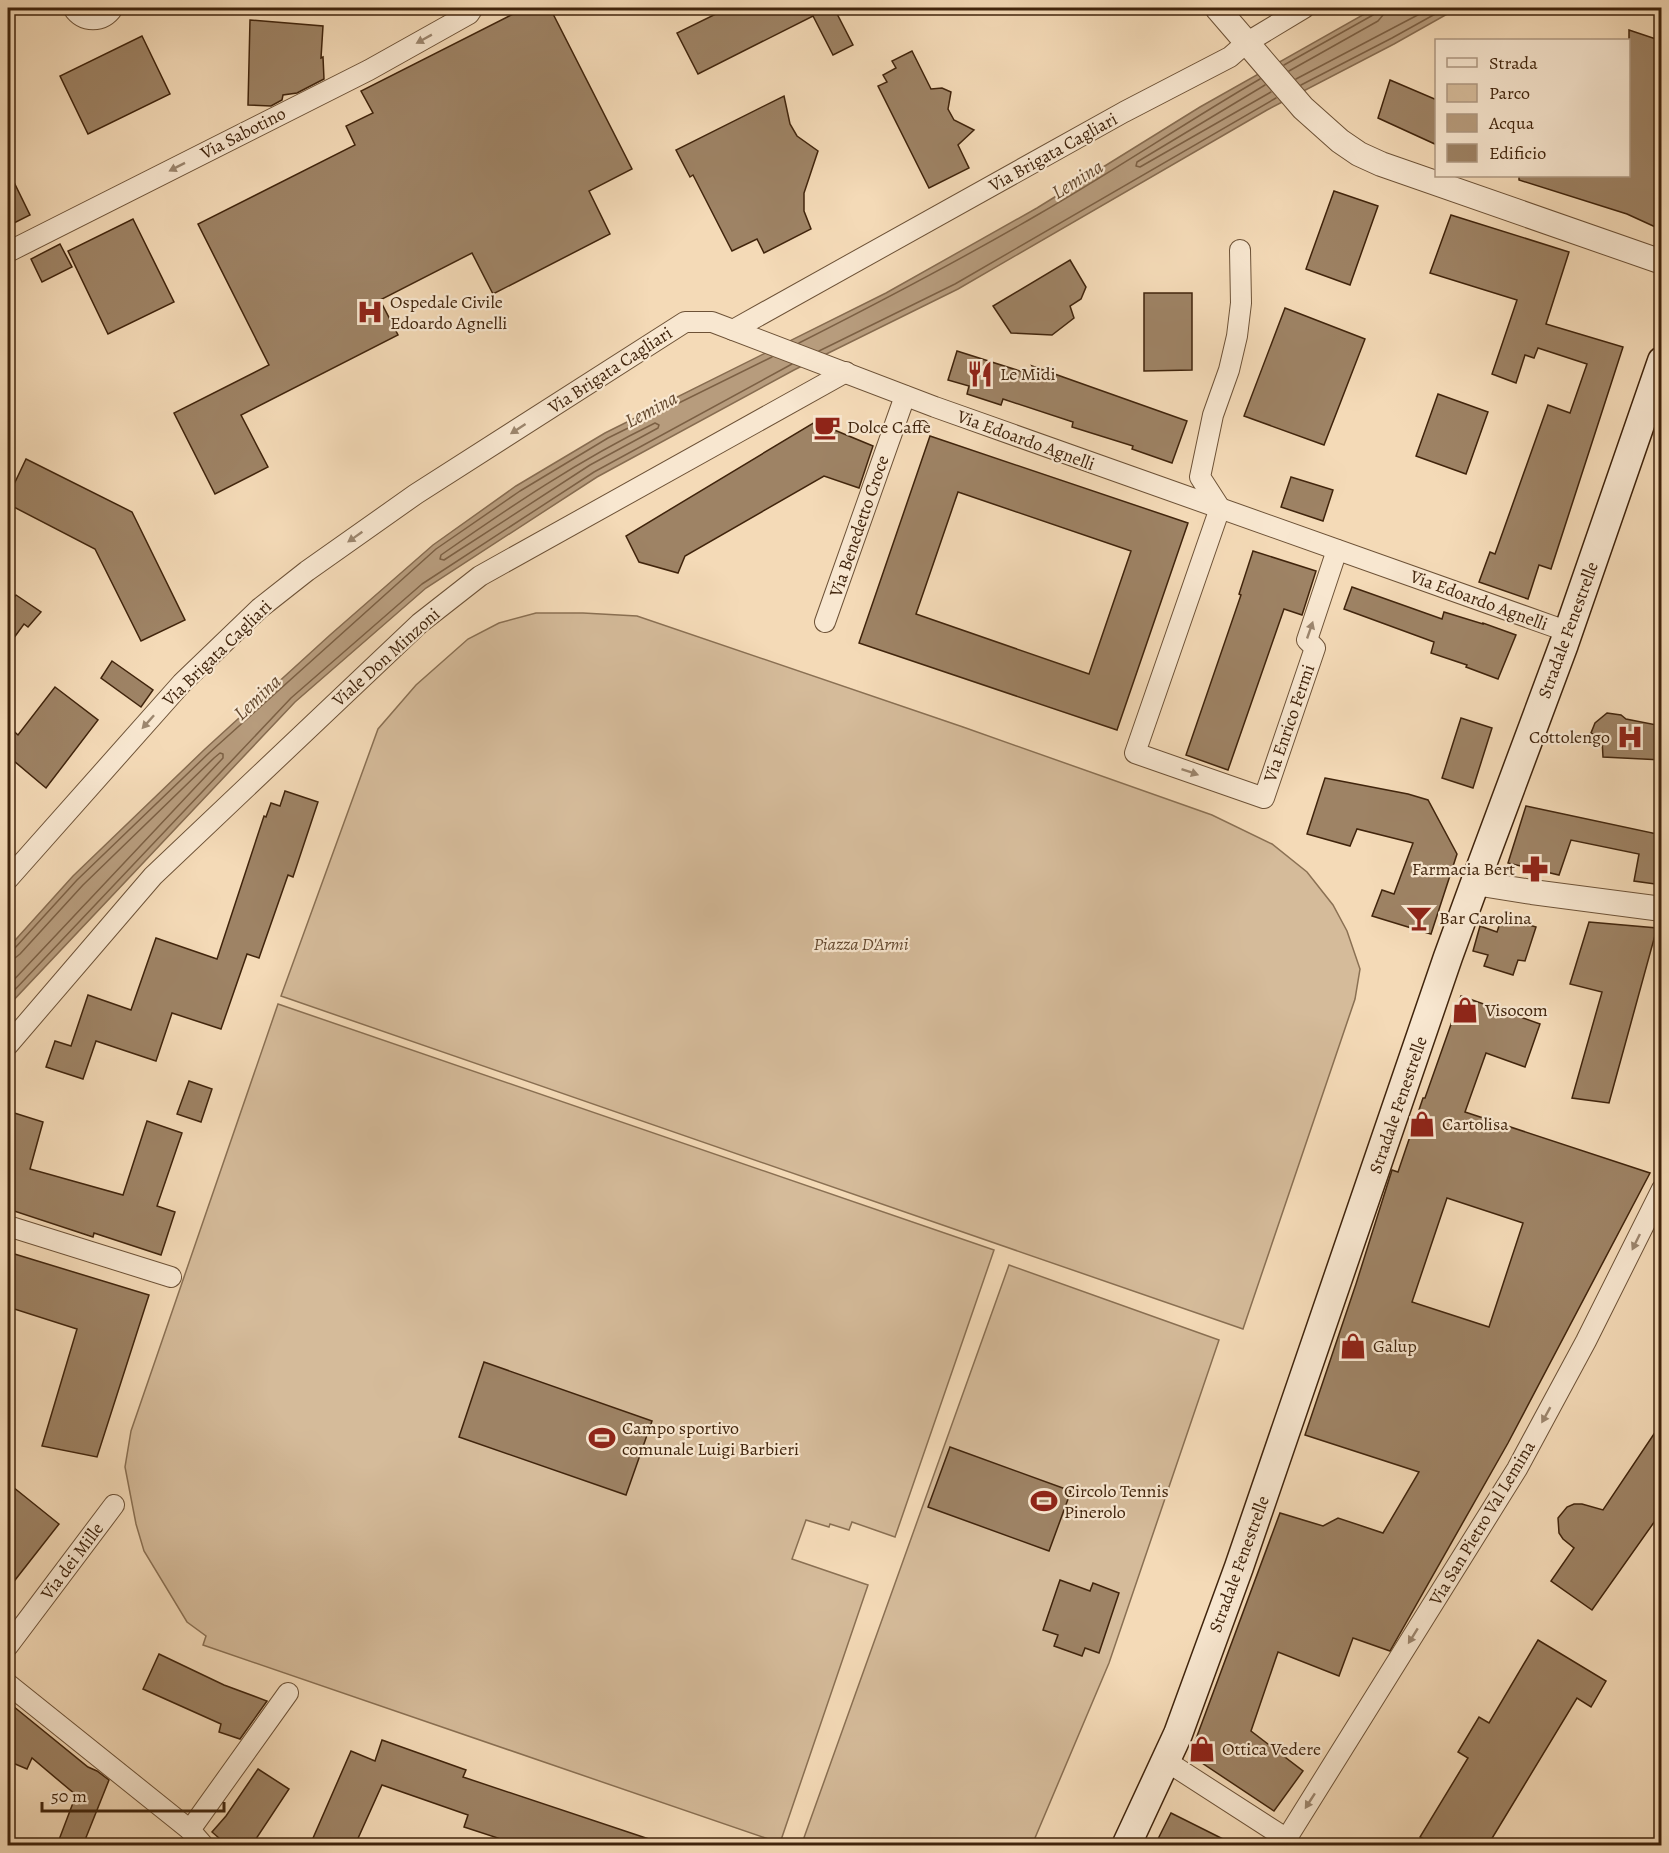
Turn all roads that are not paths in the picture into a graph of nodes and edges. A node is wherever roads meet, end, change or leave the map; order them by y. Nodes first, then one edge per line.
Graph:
1 (73, 8) edge
2 (113, 8) edge
3 (473, 8) edge
4 (1217, 8) edge
5 (1304, 8) edge
6 (1253, 52) junction
7 (1240, 250) dead end
8 (8, 252) edge
9 (1662, 262) edge
10 (732, 330) junction
11 (1662, 361) edge
12 (846, 372) junction
13 (905, 396) junction
14 (1220, 508) junction
15 (1337, 550) junction
16 (825, 622) dead end
17 (1569, 632) junction
18 (8, 879) edge
19 (1474, 883) junction
20 (1662, 909) edge
21 (8, 1045) edge
22 (1662, 1189) edge
23 (8, 1226) edge
24 (171, 1277) dead end
25 (114, 1505) dead end
26 (8, 1646) edge
27 (8, 1684) edge
28 (288, 1693) dead end
29 (1166, 1761) junction
30 (190, 1830) junction
31 (1284, 1842) edge
32 (204, 1845) edge
33 (1126, 1845) edge

1 - 2 street
3 -> 8 street, Via Sabotino
4 - 6 street
5 - 6 street, Via Brigata Cagliari
6 - 9 street
6 - 10 street, Via Brigata Cagliari
7 - 14 street
10 - 12 street, Via Edoardo Agnelli
10 -> 18 street, Via Brigata Cagliari
11 - 17 main road, Stradale Fenestrelle
12 - 13 street, Via Edoardo Agnelli
12 - 21 street, Viale Don Minzoni
13 - 14 street, Via Edoardo Agnelli
13 - 16 street, Via Benedetto Croce
14 - 15 street, Via Edoardo Agnelli
14 -> 15 street, Via Enrico Fermi
15 - 17 street, Via Edoardo Agnelli
17 - 19 main road, Stradale Fenestrelle
19 - 20 street
19 - 29 main road, Stradale Fenestrelle
22 -> 31 street, Via San Pietro Val Lemina
23 - 24 street
25 - 26 street, Via dei Mille
27 - 30 street
28 - 30 street
29 - 31 street
29 - 33 main road, Stradale Fenestrelle
30 - 32 street

